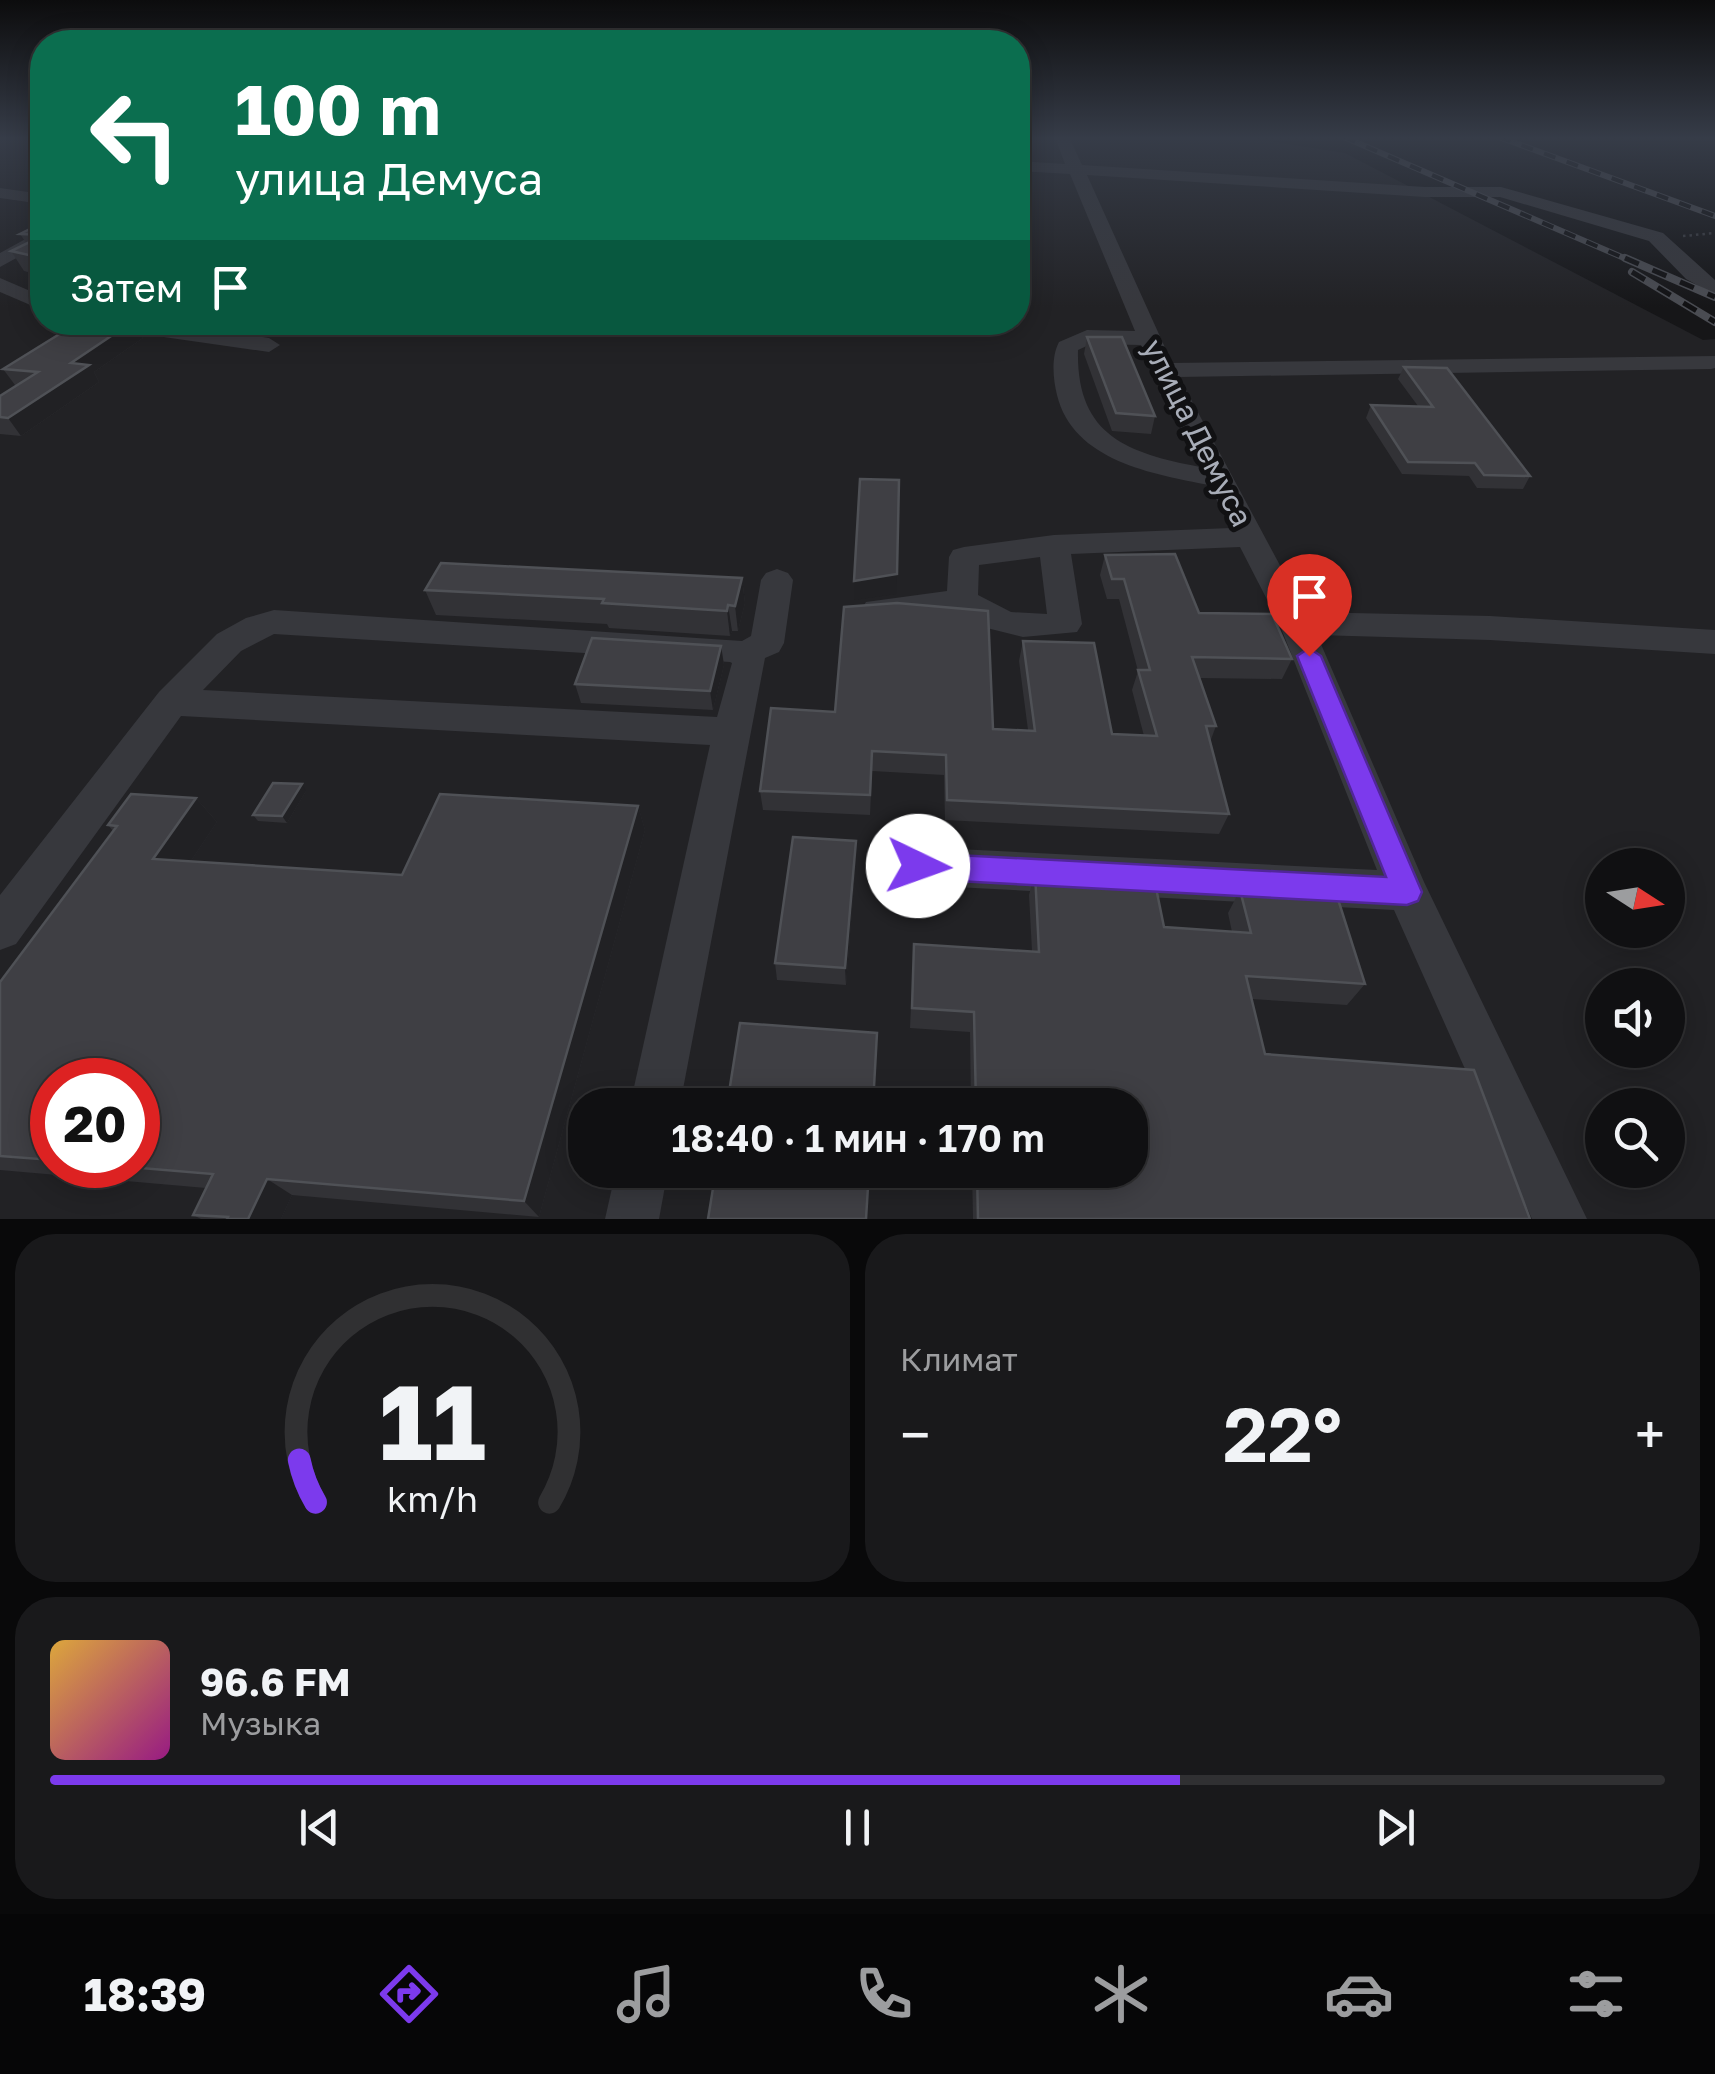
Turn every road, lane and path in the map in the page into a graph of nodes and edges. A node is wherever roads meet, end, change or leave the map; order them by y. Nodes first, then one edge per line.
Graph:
1 (1089, 194) edge
2 (1508, 194) edge
3 (30, 243) edge
4 (0, 261) edge
5 (0, 284) edge
6 (1715, 289) edge
7 (30, 298) edge
8 (199, 335) edge
9 (1148, 338) junction
10 (269, 345) dead end
11 (1712, 362) dead end
12 (1163, 370) junction
13 (1220, 480) junction
14 (1250, 537) junction
15 (1054, 544) junction
16 (777, 580) dead end
17 (962, 600) junction
18 (860, 612) edge
19 (1295, 623) junction
20 (1715, 642) edge
21 (744, 654) junction
22 (172, 702) junction
23 (732, 732) junction
24 (918, 866) dead end
25 (1407, 892) junction
26 (0, 928) edge
27 (659, 1088) edge
28 (638, 1188) edge
29 (632, 1219) edge
30 (1560, 1219) edge

1 - 9 street, улица Демуса
2 - 6 street
3 - 4 street
5 - 7 street
8 - 10 street
9 - 12 street, улица Демуса
9 - 13 street
11 - 12 street
12 - 13 street, улица Демуса
13 - 14 street, улица Демуса
14 - 15 street
14 - 19 street, улица Демуса
15 - 17 street
15 - 17 street
16 - 21 street
17 - 18 street
19 - 20 street
19 - 25 street, улица Демуса
21 - 22 street
21 - 23 street
22 - 23 street
22 - 26 street
23 - 27 street
24 - 25 street
25 - 30 street, улица Демуса
28 - 29 street

